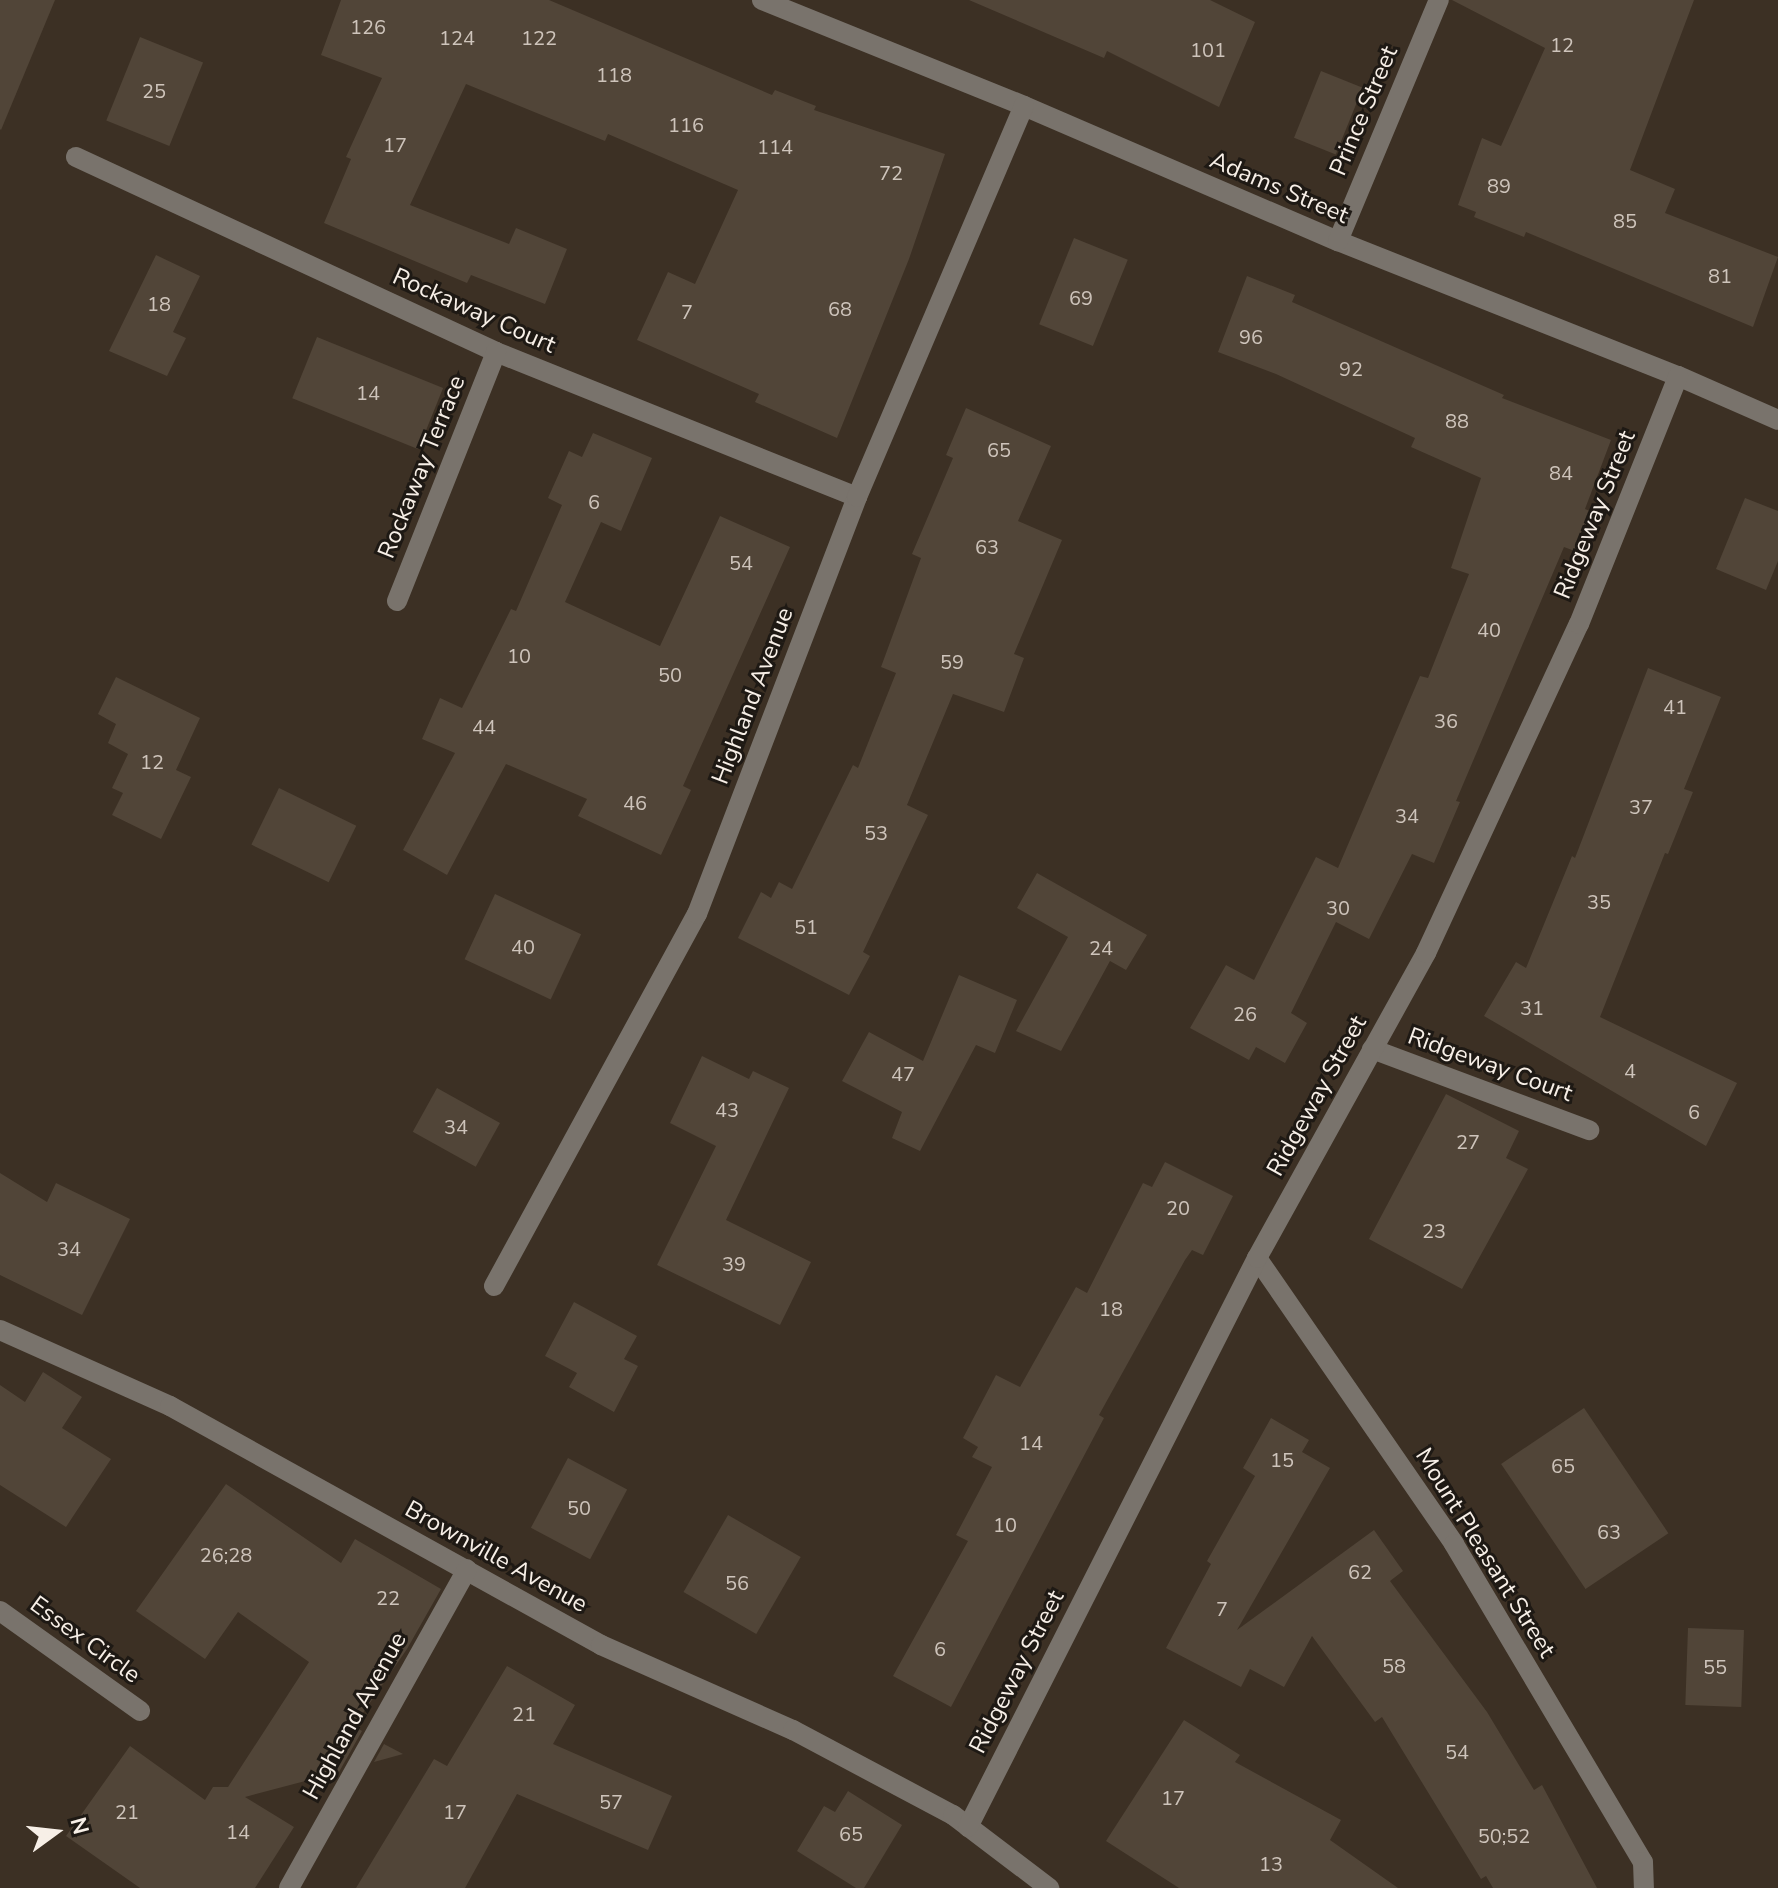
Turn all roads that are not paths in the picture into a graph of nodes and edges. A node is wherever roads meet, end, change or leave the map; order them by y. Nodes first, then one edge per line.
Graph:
1 (762, 0) edge
2 (1439, 0) edge
3 (1024, 106) junction
4 (76, 157) dead end
5 (1338, 241) junction
6 (496, 352) junction
7 (1678, 376) junction
8 (1778, 420) edge
9 (857, 497) junction
10 (397, 601) dead end
11 (1372, 1049) junction
12 (1589, 1130) dead end
13 (1257, 1258) junction
14 (494, 1286) dead end
15 (0, 1330) edge
16 (467, 1569) junction
17 (0, 1611) edge
18 (140, 1711) dead end
19 (968, 1827) junction
20 (289, 1888) edge
21 (1049, 1888) edge
22 (1644, 1888) edge

1 - 3 street, Adams Street
2 - 5 street, Prince Street
3 - 5 street, Adams Street
3 - 9 street, Highland Avenue
4 - 6 street, Rockaway Court
5 - 7 street, Adams Street
6 - 9 street, Rockaway Court
6 - 10 street, Rockaway Terrace
7 - 8 street, Adams Street
7 - 11 street, Ridgeway Street
9 - 14 street, Highland Avenue
11 - 12 street, Ridgeway Court
11 - 13 street, Ridgeway Street
13 - 19 street, Ridgeway Street
13 - 22 street, Mount Pleasant Street
15 - 16 street, Brownville Avenue
16 - 19 street, Brownville Avenue
16 - 20 street, Highland Avenue
17 - 18 street, Essex Circle
19 - 21 street, Brownville Avenue

